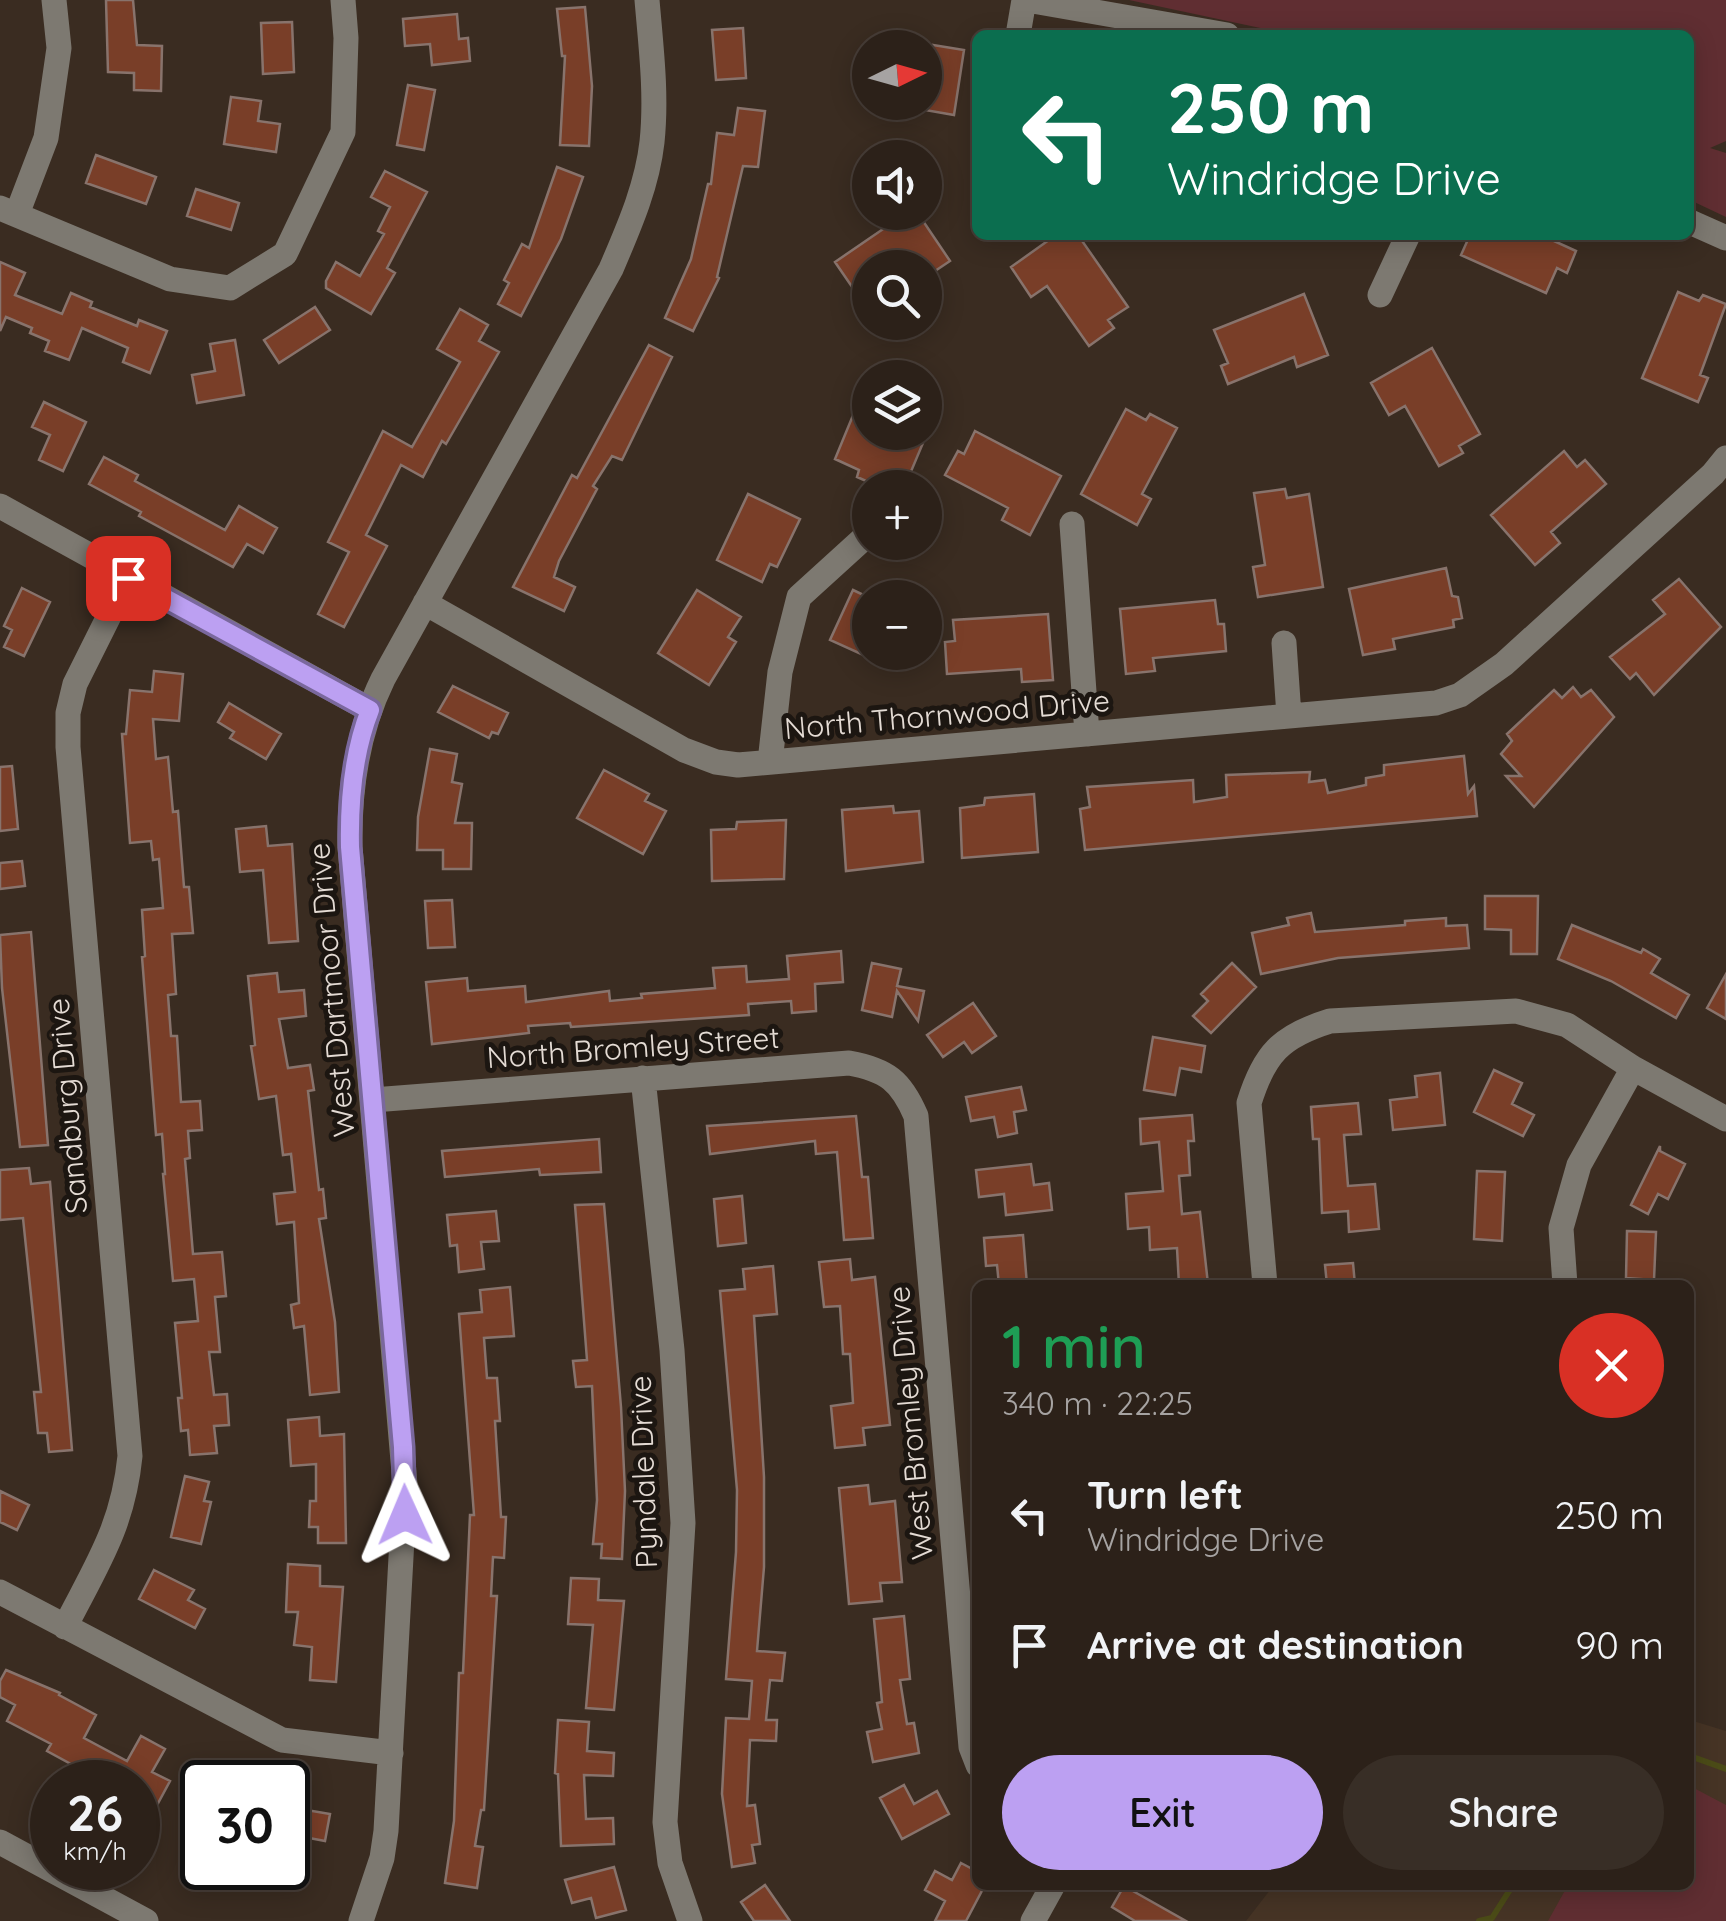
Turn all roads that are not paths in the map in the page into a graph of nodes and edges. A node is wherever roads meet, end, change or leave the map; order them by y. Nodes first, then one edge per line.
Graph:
1 (54, 0) edge
2 (344, 0) edge
3 (647, 0) edge
4 (1026, 0) edge
5 (1019, 30) edge
6 (1198, 30) edge
7 (9, 211) edge
8 (1694, 224) edge
9 (1726, 238) edge
10 (1406, 240) edge
11 (1380, 295) dead end
12 (1726, 458) edge
13 (0, 506) edge
14 (1072, 524) dead end
15 (852, 549) edge
16 (128, 578) junction
17 (425, 603) junction
18 (1284, 644) dead end
19 (370, 710) junction
20 (1289, 716) junction
21 (1087, 734) junction
22 (770, 762) junction
23 (1633, 1068) junction
24 (643, 1078) junction
25 (894, 1080) joint
26 (373, 1100) junction
27 (1726, 1119) edge
28 (1266, 1280) edge
29 (1564, 1280) edge
30 (0, 1592) edge
31 (65, 1628) junction
32 (972, 1750) edge
33 (391, 1753) junction
34 (0, 1842) edge
35 (1050, 1890) edge
36 (146, 1921) edge
37 (360, 1921) edge
38 (690, 1921) edge
39 (1033, 1921) edge

1 - 7 street
2 - 7 street
3 - 17 street, West Dartmoor Drive
4 - 5 street
4 - 6 street
8 - 9 street
10 - 11 street
12 - 20 street, North Thornwood Drive
13 - 16 street
14 - 21 street
15 - 22 street
16 - 19 street
16 - 31 street, Sandburg Drive
17 - 19 street, West Dartmoor Drive
17 - 22 street, North Thornwood Drive
18 - 20 street
19 - 26 street, West Dartmoor Drive
20 - 21 street, North Thornwood Drive
21 - 22 street, North Thornwood Drive
23 - 27 street
23 - 28 street
23 - 29 street
24 - 25 street, North Bromley Street
24 - 26 street, North Bromley Street
24 - 38 street, Pyndale Drive
25 - 32 street, West Bromley Drive
26 - 33 street, West Dartmoor Drive
30 - 31 street
31 - 33 street
33 - 37 street, West Dartmoor Drive
34 - 36 street
35 - 39 street

